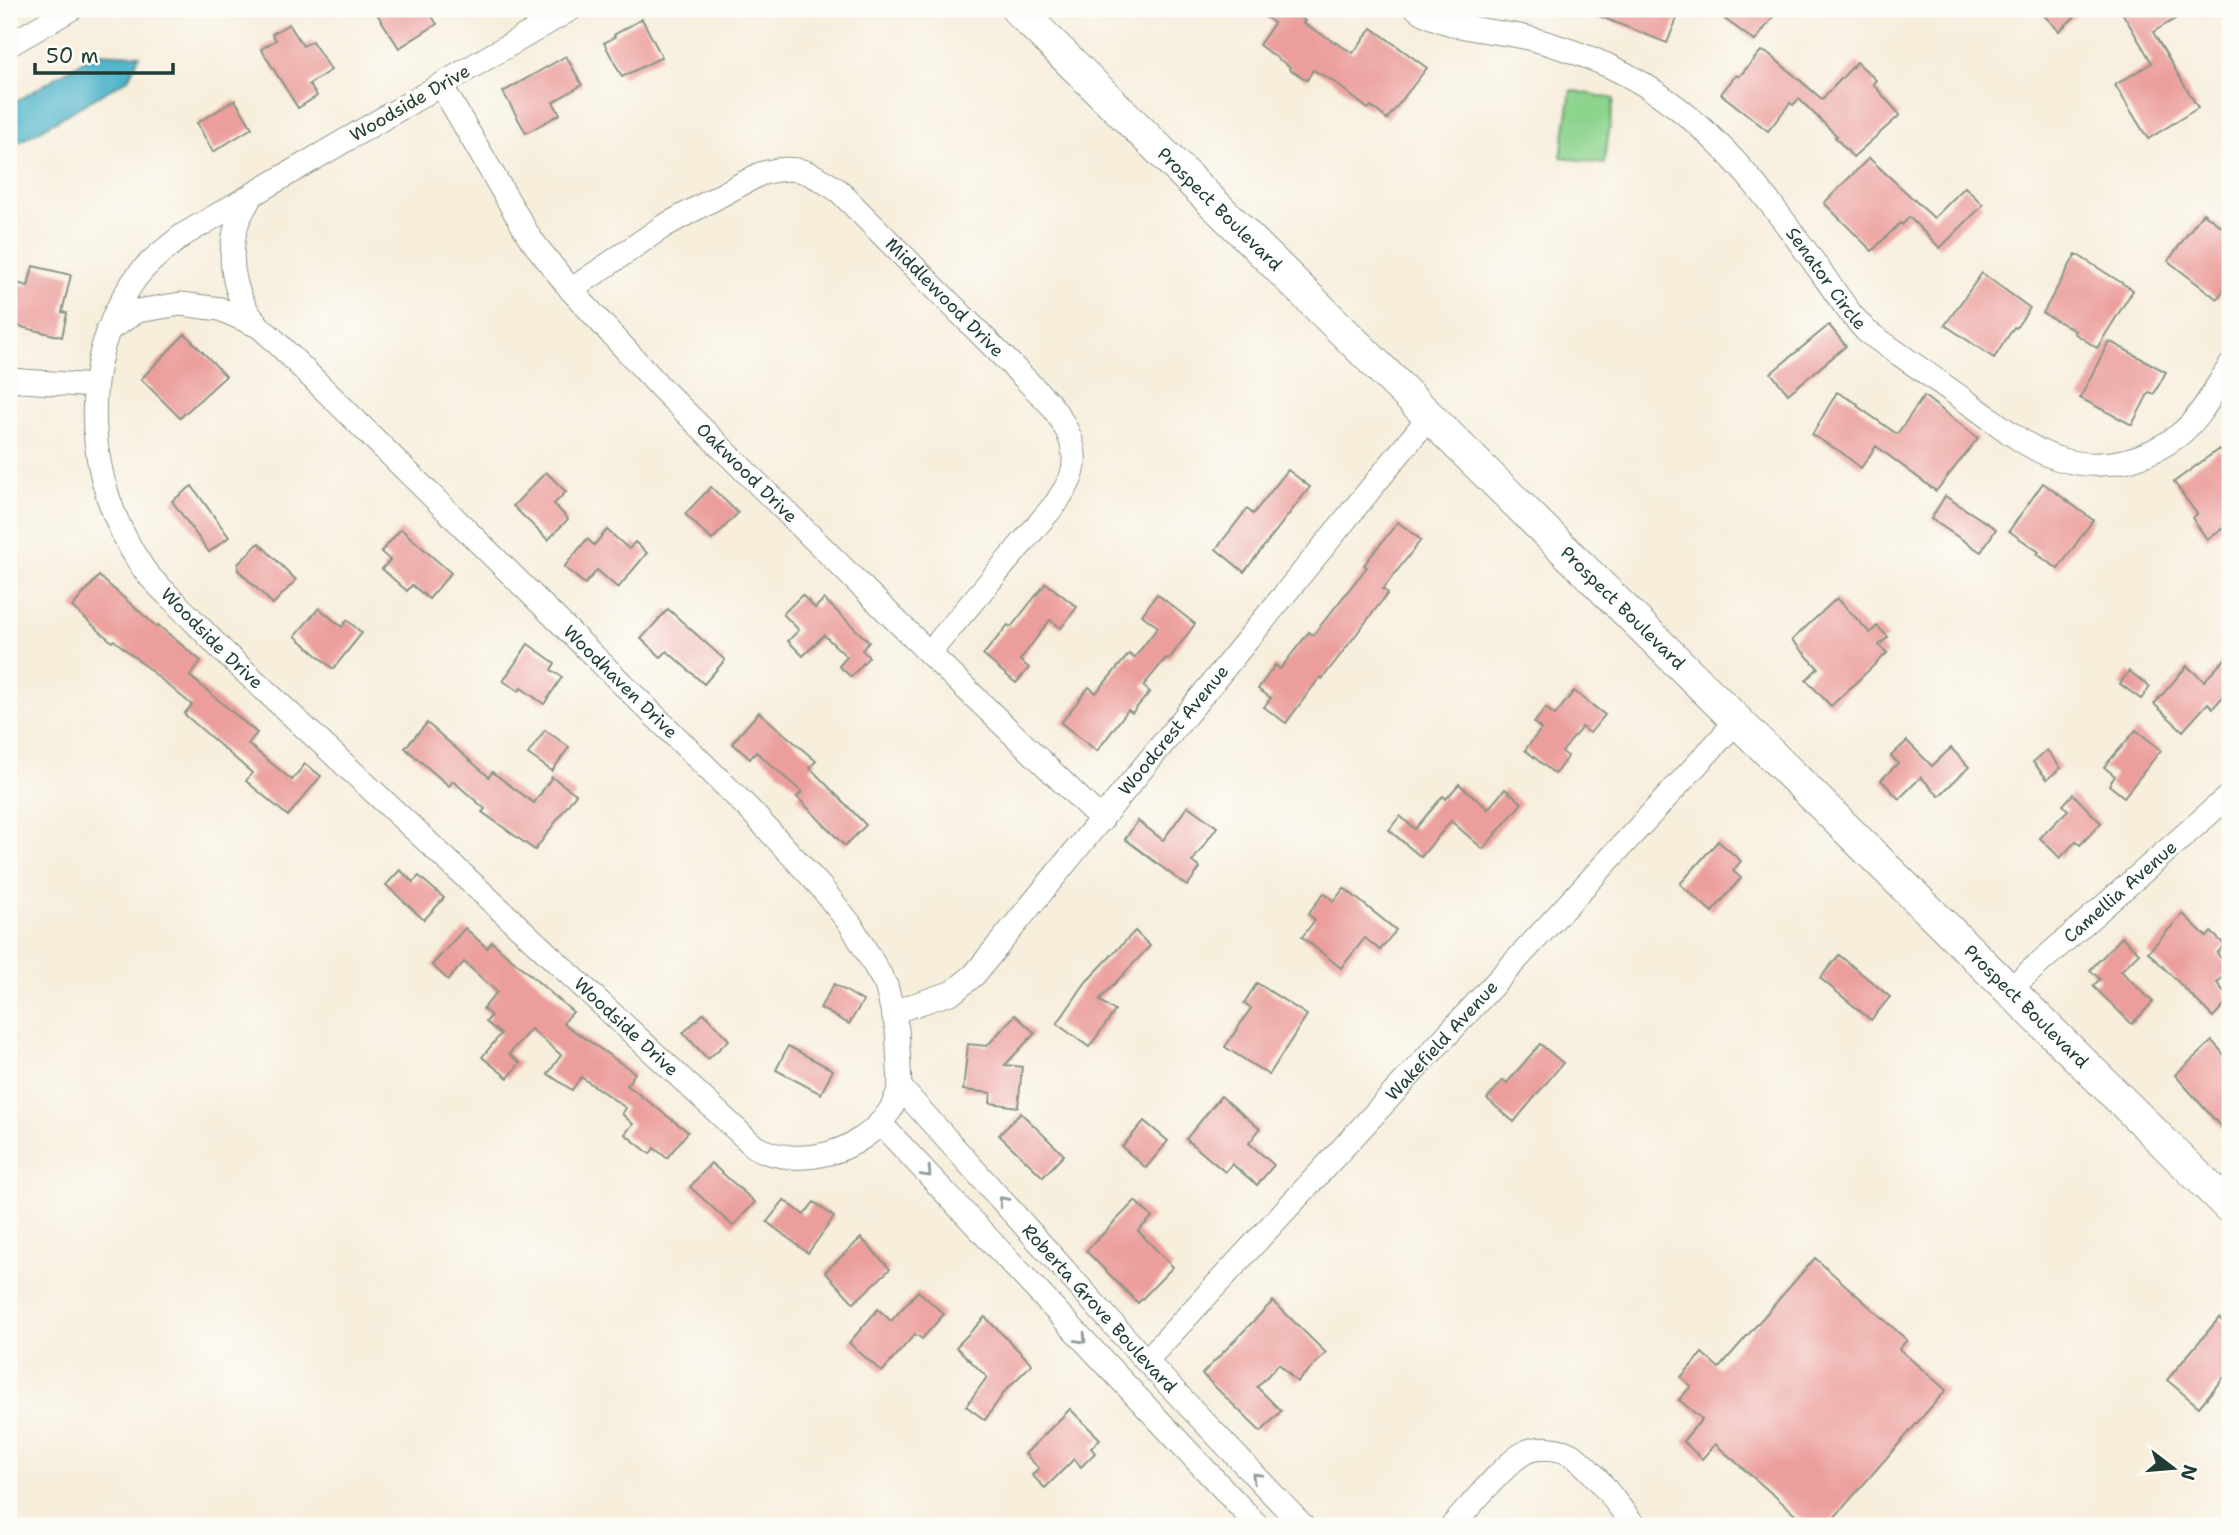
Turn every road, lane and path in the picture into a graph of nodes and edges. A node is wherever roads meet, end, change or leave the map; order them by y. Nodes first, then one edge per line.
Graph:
1 (71, 9) edge
2 (571, 9) edge
3 (1017, 9) edge
4 (1417, 9) edge
5 (9, 45) edge
6 (441, 85) junction
7 (253, 194) junction
8 (571, 290) junction
9 (258, 326) junction
10 (107, 331) junction
11 (2230, 366) edge
12 (9, 380) edge
13 (94, 386) junction
14 (1430, 416) junction
15 (929, 653) junction
16 (1738, 720) junction
17 (2230, 795) edge
18 (1102, 820) junction
19 (2010, 989) junction
20 (893, 1012) junction
21 (900, 1087) junction
22 (880, 1123) junction
23 (2230, 1208) edge
24 (1146, 1361) junction
25 (1258, 1526) edge
26 (1303, 1526) edge
27 (1452, 1526) edge
28 (1635, 1526) edge

1 - 5 street
2 - 6 street, Woodside Drive
3 - 14 main road, Prospect Boulevard
4 - 11 street, Senator Circle
6 - 7 street, Woodside Drive
6 - 8 street, Oakwood Drive
7 - 9 street, Woodhaven Drive
7 - 10 street, Woodside Drive
8 - 15 street, Oakwood Drive
8 - 15 street, Middlewood Drive
9 - 10 street, Woodhaven Drive
9 - 20 street, Woodhaven Drive
10 - 13 street, Woodside Drive
12 - 13 street
13 - 22 street, Woodside Drive
14 - 16 main road, Prospect Boulevard
14 - 18 street, Woodcrest Avenue
15 - 18 street, Oakwood Drive
16 - 19 main road, Prospect Boulevard
16 - 24 street, Wakefield Avenue
17 - 19 street, Camellia Avenue
18 - 20 street, Woodcrest Avenue
19 - 23 main road, Prospect Boulevard
20 - 21 street, Woodhaven Drive
21 - 22 street, Woodside Drive
24 -> 21 street, Roberta Grove Boulevard
22 -> 25 street, Roberta Grove Boulevard
26 -> 24 street, Roberta Grove Boulevard
27 - 28 street

